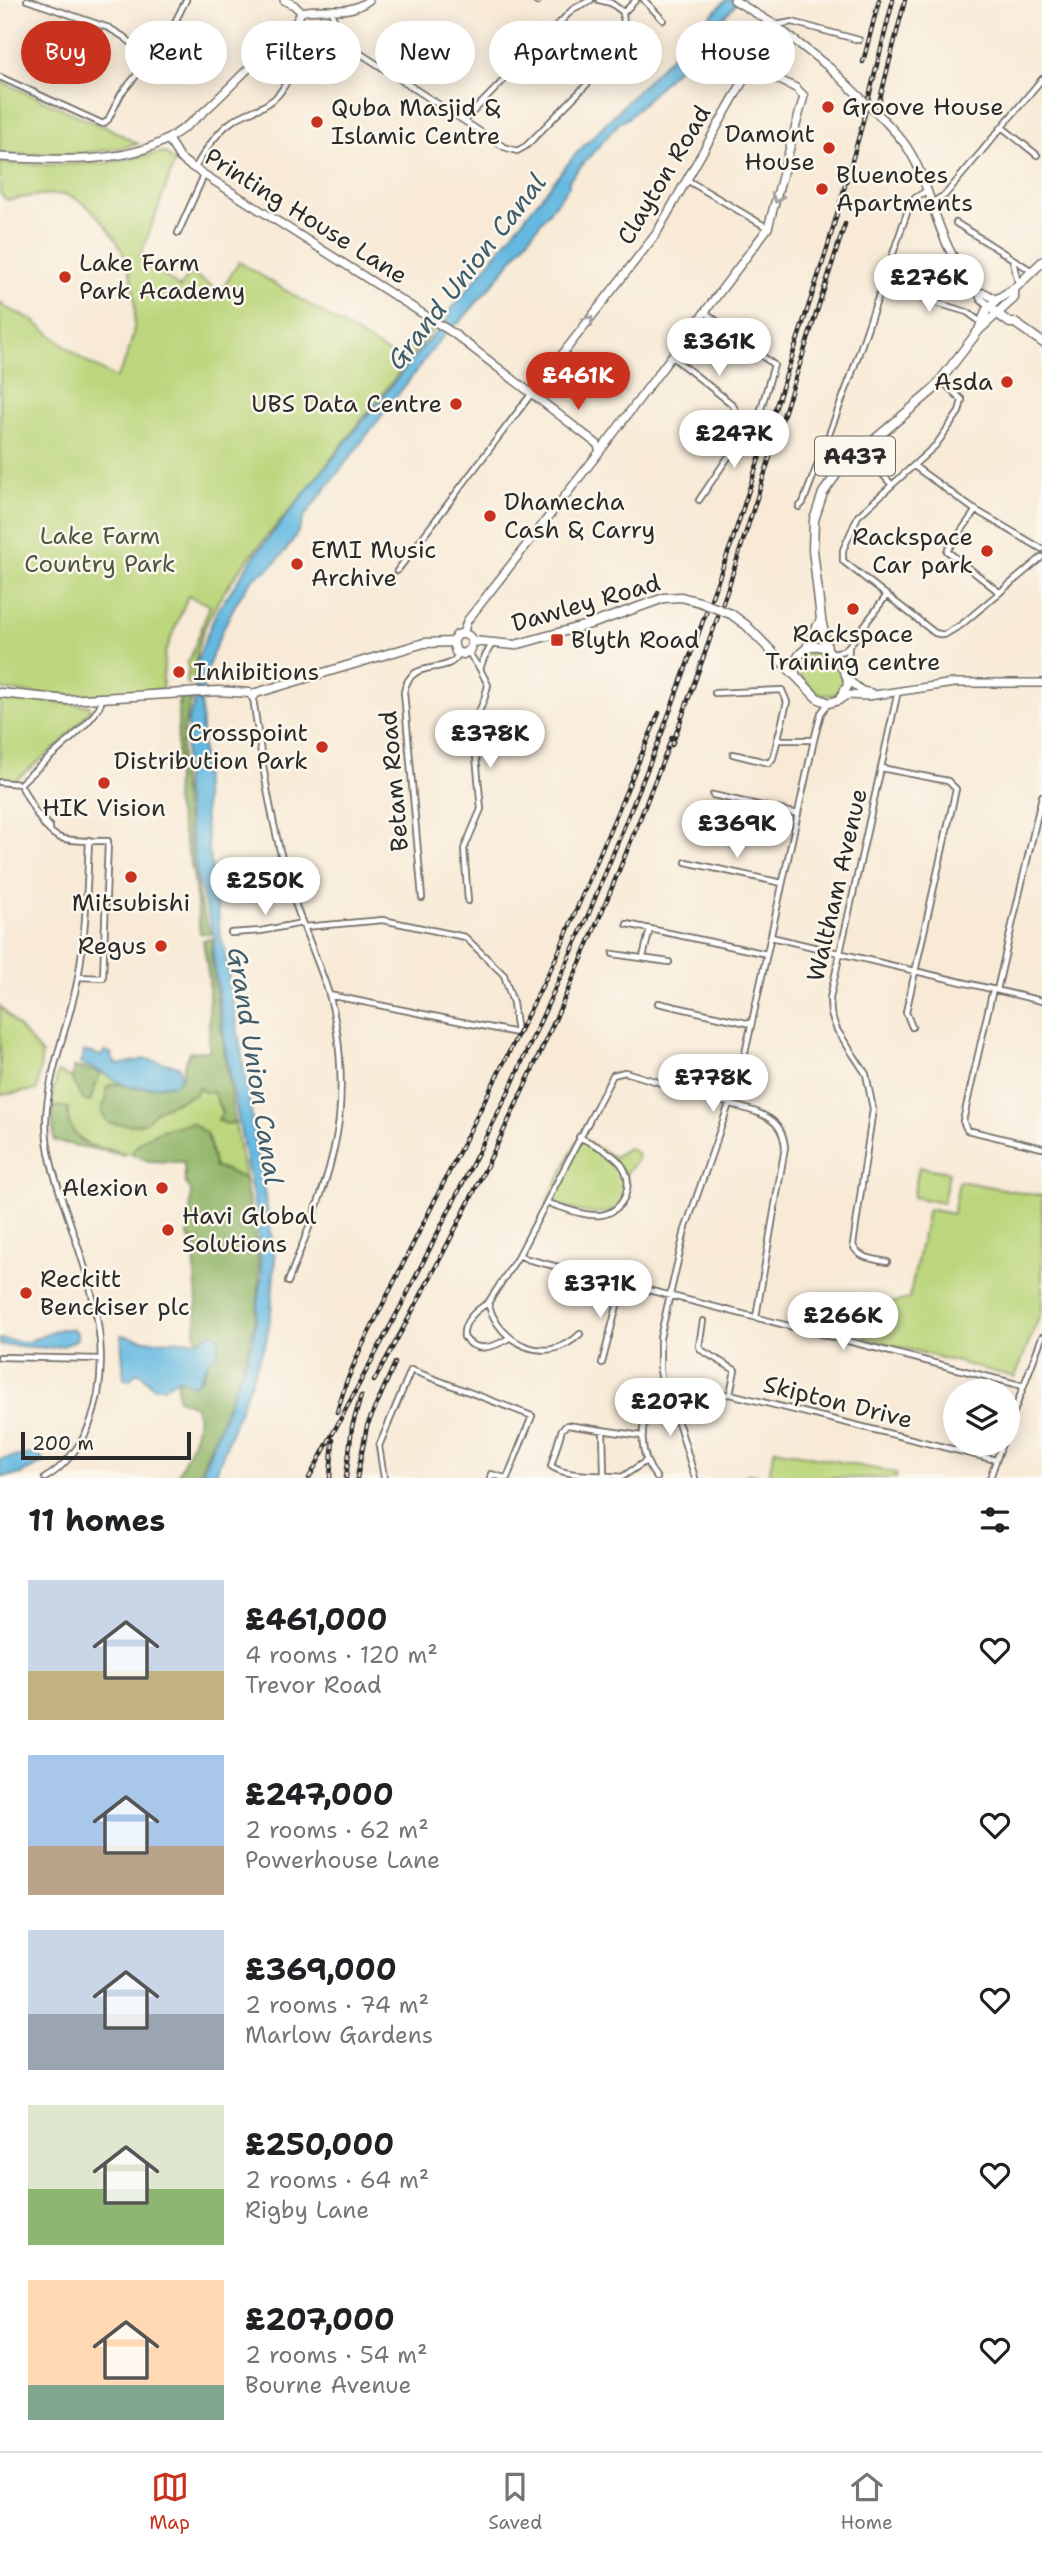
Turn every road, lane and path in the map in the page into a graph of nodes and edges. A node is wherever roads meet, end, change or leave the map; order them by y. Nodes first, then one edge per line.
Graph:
1 (27, 0) edge
2 (186, 0) edge
3 (284, 0) edge
4 (591, 0) edge
5 (599, 0) edge
6 (636, 0) edge
7 (644, 0) edge
8 (367, 1) edge
9 (737, 2) edge
10 (301, 12) junction
11 (623, 13) junction
12 (332, 15) junction
13 (663, 20) dead end
14 (176, 21) edge
15 (768, 21) edge
16 (795, 22) edge
17 (798, 23) junction
18 (795, 25) edge
19 (125, 38) edge
20 (859, 40) dead end
21 (795, 41) edge
22 (0, 77) edge
23 (1042, 79) edge
24 (130, 84) edge
25 (741, 84) edge
26 (788, 84) edge
27 (464, 121) junction
28 (1003, 128) junction
29 (168, 139) junction
30 (1037, 155) dead end
31 (0, 157) edge
32 (194, 169) junction
33 (204, 175) junction
34 (687, 180) junction
35 (926, 191) junction
36 (930, 204) junction
37 (956, 223) dead end
38 (768, 228) junction
39 (178, 233) dead end
40 (1013, 260) junction
41 (1042, 262) edge
42 (1033, 271) junction
43 (882, 287) junction
44 (1017, 287) junction
45 (993, 304) junction
46 (1006, 307) junction
47 (704, 312) junction
48 (998, 314) junction
49 (1016, 323) junction
50 (982, 326) junction
51 (1042, 342) edge
52 (671, 356) junction
53 (941, 380) junction
54 (532, 393) junction
55 (748, 428) junction
56 (600, 450) junction
57 (861, 450) junction
58 (914, 466) junction
59 (892, 485) junction
60 (699, 500) dead end
61 (803, 505) dead end
62 (976, 510) junction
63 (1042, 549) edge
64 (1042, 557) edge
65 (397, 571) dead end
66 (999, 592) junction
67 (887, 594) junction
68 (821, 619) junction
69 (463, 634) junction
70 (472, 640) junction
71 (453, 642) junction
72 (493, 643) junction
73 (849, 646) junction
74 (803, 651) junction
75 (828, 651) junction
76 (463, 653) junction
77 (775, 656) junction
78 (480, 669) junction
79 (796, 676) junction
80 (848, 678) junction
81 (1042, 683) edge
82 (898, 690) junction
83 (0, 693) edge
84 (715, 693) dead end
85 (883, 693) junction
86 (253, 695) junction
87 (102, 698) junction
88 (817, 698) junction
89 (835, 701) junction
90 (821, 713) junction
91 (777, 740) junction
92 (814, 740) junction
93 (733, 754) dead end
94 (881, 768) junction
95 (0, 782) edge
96 (20, 784) junction
97 (713, 795) dead end
98 (1042, 796) edge
99 (798, 814) junction
100 (89, 840) junction
101 (686, 862) dead end
102 (782, 883) junction
103 (422, 898) dead end
104 (468, 901) dead end
105 (627, 924) dead end
106 (303, 925) junction
107 (649, 929) junction
108 (231, 933) dead end
109 (771, 937) junction
110 (839, 952) junction
111 (613, 954) dead end
112 (767, 954) junction
113 (643, 957) junction
114 (668, 962) dead end
115 (915, 970) junction
116 (78, 977) junction
117 (995, 989) junction
118 (329, 995) junction
119 (1042, 1001) edge
120 (658, 1003) dead end
121 (751, 1024) junction
122 (912, 1027) dead end
123 (730, 1104) junction
124 (579, 1137) junction
125 (1042, 1148) edge
126 (547, 1203) junction
127 (519, 1255) junction
128 (887, 1262) dead end
129 (288, 1282) dead end
130 (623, 1283) junction
131 (669, 1295) junction
132 (488, 1303) junction
133 (756, 1317) junction
134 (703, 1321) dead end
135 (580, 1334) dead end
136 (1042, 1337) edge
137 (509, 1338) junction
138 (0, 1357) edge
139 (101, 1359) junction
140 (602, 1363) dead end
141 (1024, 1386) junction
142 (664, 1390) junction
143 (730, 1394) junction
144 (1020, 1396) edge
145 (674, 1413) junction
146 (603, 1430) junction
147 (642, 1436) junction
148 (998, 1456) edge
149 (645, 1459) junction
150 (996, 1460) junction
151 (604, 1474) junction
152 (622, 1477) edge
153 (45, 1478) edge
154 (384, 1478) edge
155 (490, 1478) edge
156 (506, 1478) edge
157 (657, 1478) edge
158 (695, 1478) edge
159 (990, 1478) edge

1 - 19 street
2 - 14 street
3 - 10 street
4 - 27 street
5 - 11 street
6 - 11 street
7 - 13 street
8 - 12 street
9 - 15 street
10 - 12 street
10 - 29 street
11 - 27 street
12 - 27 street
12 - 32 street
16 - 17 street
17 - 18 street
17 - 20 street
21 - 35 street, bridge
22 - 24 street
23 - 28 street
25 - 34 street, Clayton Road
26 -> 38 street
28 - 30 street
28 - 36 street
29 - 31 street
29 - 32 street, Printing House Lane
32 - 33 street, Printing House Lane
33 - 39 street
33 - 54 street, Printing House Lane
34 - 38 street
54 -> 34 street, Clayton Road
35 - 36 street
35 - 43 street
36 - 45 street
37 - 40 street
38 - 47 street
40 - 42 street
40 - 44 street
41 - 42 main road, A437
42 - 44 main road, A437
43 - 50 street
43 - 61 street
44 - 45 main road, A437
44 - 46 main road, A437
45 - 46 main road
45 - 48 main road
45 - 50 main road, A437
46 - 48 main road, A437
46 - 49 main road
47 - 52 street
47 - 55 street
48 - 49 main road
48 - 50 main road, A437
49 - 51 main road
50 - 53 main road, A437
52 - 55 street
52 - 56 street
53 - 57 main road, A437
53 - 58 street
54 - 56 street, Printing House Lane
54 - 65 street, Clayton Road
55 - 60 street
56 - 69 street
57 - 59 street
57 - 68 main road, A437
58 - 59 street
58 - 62 street
59 - 67 street
62 - 63 street
62 - 66 street
64 - 66 street
66 - 67 street
67 - 73 street
68 - 74 main road
68 - 75 main road, A437
69 - 70 main road, Dawley Road
69 - 71 main road
70 - 72 main road, Dawley Road
70 - 76 main road
71 - 76 main road
71 - 86 main road
72 - 77 main road, Dawley Road, bridge
72 - 78 street
73 - 75 street
73 - 80 street
74 - 75 main road
74 - 77 main road
74 - 79 main road
75 - 80 main road
76 - 78 street
76 - 103 street, Betam Road
77 - 79 main road, Dawley Road
78 - 104 street
79 - 88 main road, Dawley Road
80 - 85 street
80 - 89 main road
81 - 82 street
82 - 85 street
82 - 94 street, Waltham Avenue
83 - 87 main road
84 - 91 street
85 - 89 street
86 - 87 main road
86 - 106 street
87 - 96 street
88 - 89 main road
88 - 90 street
89 - 90 street
90 - 92 street
91 - 92 street
91 - 93 street
92 - 99 street
94 - 110 street, Waltham Avenue
94 - 115 street
95 - 96 street
96 - 100 street
97 - 99 street
98 - 117 street
99 - 102 street
100 - 116 street
100 - 116 street
101 - 102 street
102 - 109 street
105 - 107 street
106 - 108 street
106 - 118 street
106 - 118 street
107 - 112 street
107 - 113 street
109 - 110 street
109 - 112 street
110 - 115 street
110 - 128 street, Waltham Avenue
111 - 113 street
112 - 121 street
113 - 114 street
115 - 117 street
115 - 122 street
116 - 139 street
117 - 119 street
117 - 125 street
118 - 129 street
120 - 121 street
121 - 123 street
123 - 124 street
123 - 131 street
123 - 133 street
124 - 126 street
124 - 126 street
126 - 127 street
127 - 130 street
127 - 132 street
130 - 131 street
130 - 140 street
131 - 133 street
131 - 142 street
132 - 137 street
132 - 137 street
133 - 141 street
134 - 143 street
135 - 137 street
136 - 141 street
138 - 139 street
139 - 153 street
141 - 144 street
142 - 145 street
142 - 147 street
143 - 145 street, Skipton Drive
143 - 150 street, Skipton Drive
145 - 158 street
146 - 147 street
146 - 151 street
146 - 151 street
147 - 149 street
148 - 150 street
149 - 152 street
149 - 157 street
150 - 159 street
151 - 152 street
154 - 156 street
155 - 156 street

